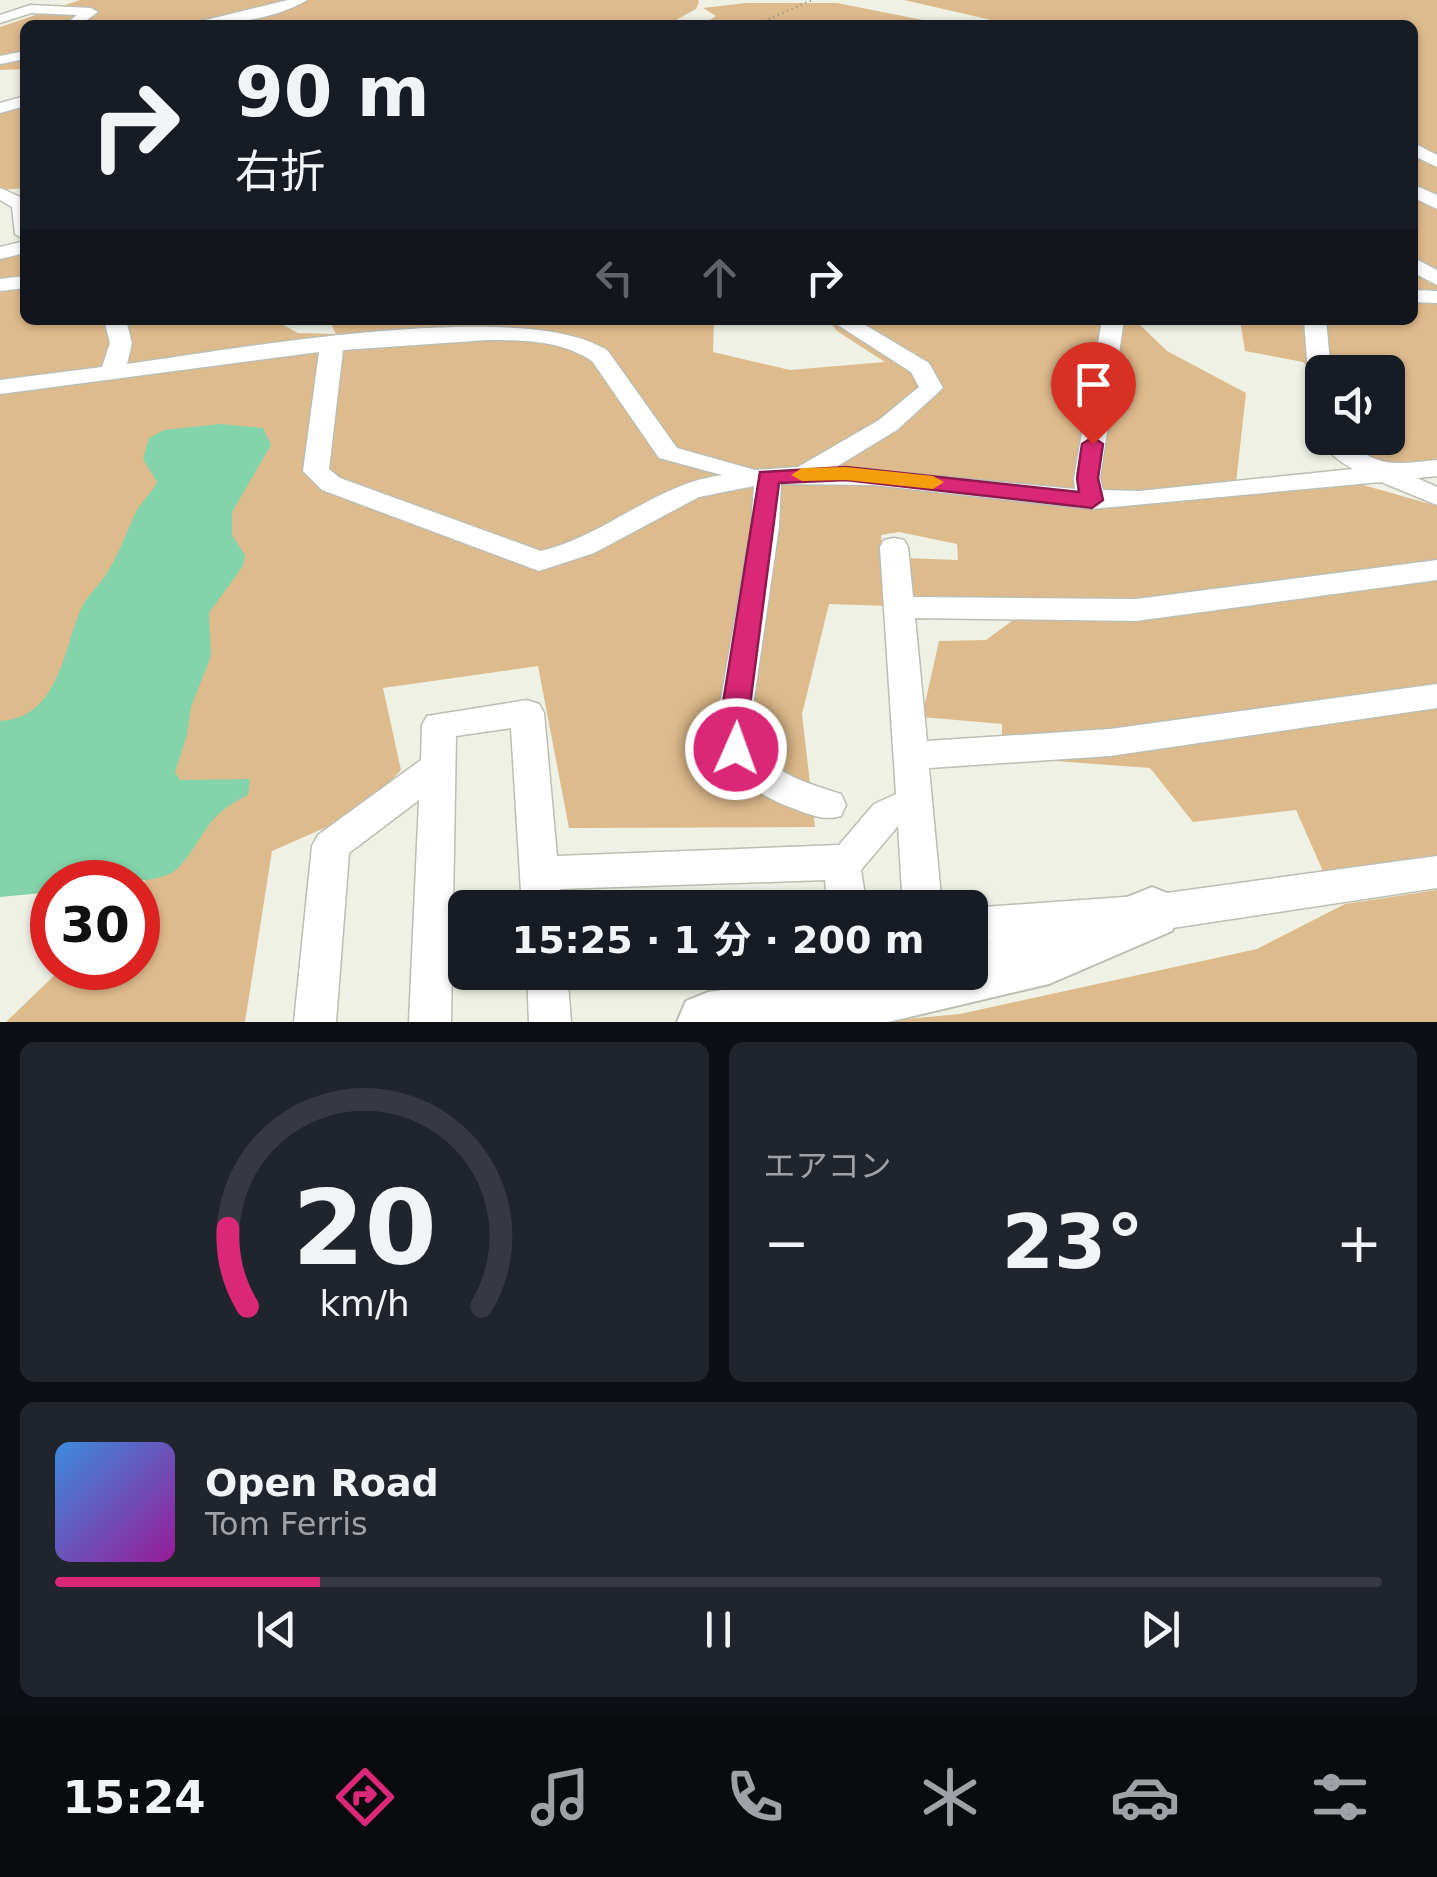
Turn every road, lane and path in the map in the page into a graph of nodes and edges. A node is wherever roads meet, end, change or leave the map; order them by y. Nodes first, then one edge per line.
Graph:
1 (301, 0) edge
2 (812, 0) edge
3 (258, 14) junction
4 (0, 19) edge
5 (78, 20) edge
6 (222, 20) edge
7 (252, 20) edge
8 (767, 20) edge
9 (117, 325) edge
10 (384, 325) edge
11 (589, 325) edge
12 (849, 325) edge
13 (1113, 325) edge
14 (1315, 325) edge
15 (364, 343) junction
16 (332, 344) junction
17 (588, 348) junction
18 (1318, 355) edge
19 (112, 370) junction
20 (39, 382) junction
21 (0, 387) edge
22 (0, 408) edge
23 (1349, 455) edge
24 (1437, 468) edge
25 (805, 474) junction
26 (1384, 474) junction
27 (768, 477) junction
28 (1437, 497) edge
29 (1092, 500) junction
30 (894, 546) dead end
31 (1437, 570) edge
32 (900, 606) junction
33 (1437, 696) edge
34 (912, 755) junction
35 (436, 768) junction
36 (916, 802) junction
37 (828, 806) dead end
38 (841, 863) junction
39 (1437, 872) edge
40 (541, 890) edge
41 (845, 890) edge
42 (922, 890) edge
43 (1152, 912) junction
44 (988, 925) edge
45 (988, 966) edge
46 (547, 990) edge
47 (843, 990) edge
48 (315, 1022) edge
49 (430, 1022) edge
50 (550, 1022) edge
51 (708, 1022) edge

1 - 3 street
2 - 8 path
3 - 6 street
3 - 7 street
4 - 5 street
9 - 19 street
10 - 15 street
11 - 17 street
12 - 25 street
13 - 29 street
14 - 18 street
15 - 16 street
15 - 17 street
16 - 19 street
16 - 27 street
17 - 27 street
19 - 20 street
20 - 21 street
20 - 22 street
23 - 26 street
24 - 26 street
25 - 27 street
25 - 29 street
26 - 28 street
26 - 29 street
27 - 37 street
30 - 32 street
31 - 32 street
32 - 34 street
33 - 34 street
34 - 36 street
35 - 40 street
35 - 48 street
35 - 49 street
36 - 38 street
36 - 42 street
38 - 40 street
38 - 41 street
39 - 43 street
43 - 44 street
43 - 45 street
46 - 50 street
47 - 51 street

